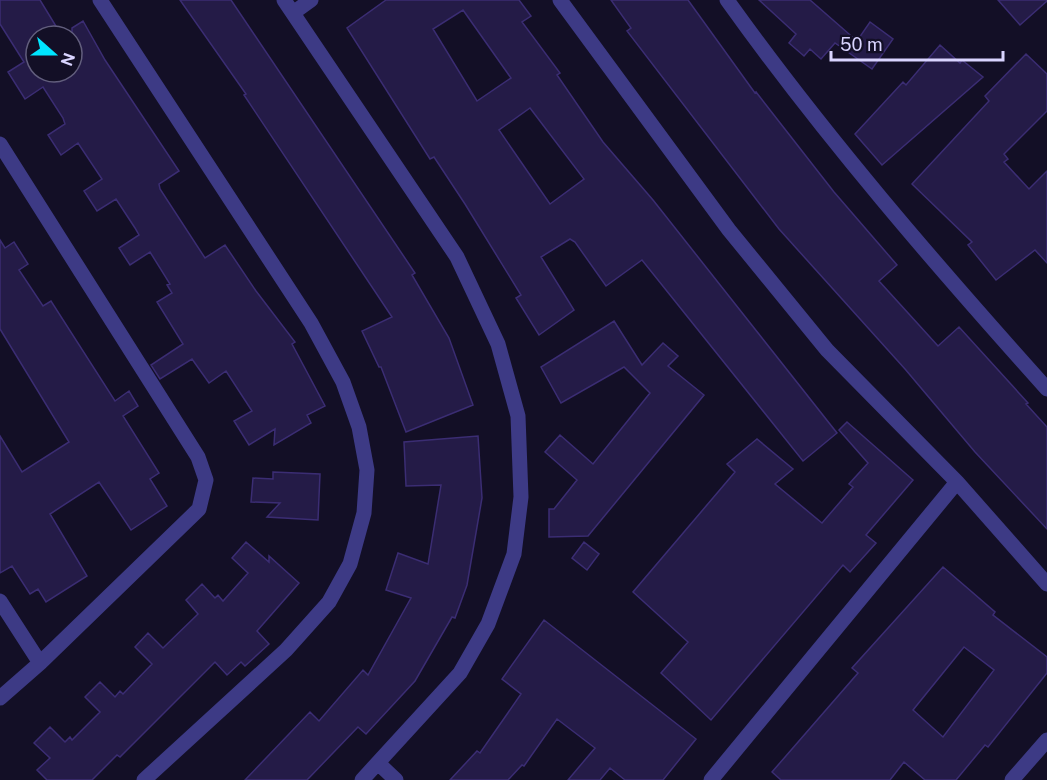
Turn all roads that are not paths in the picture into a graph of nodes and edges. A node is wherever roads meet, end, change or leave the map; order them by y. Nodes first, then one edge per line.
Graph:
1 (100, 0) edge
2 (311, 0) edge
3 (560, 0) edge
4 (727, 0) edge
5 (288, 6) edge
6 (0, 144) edge
7 (1047, 389) edge
8 (957, 482) junction
9 (1047, 584) edge
10 (0, 601) edge
11 (40, 663) junction
12 (0, 698) edge
13 (1047, 740) edge
14 (379, 764) junction
15 (144, 780) edge
16 (362, 780) edge
17 (396, 780) edge
18 (711, 780) edge
19 (1012, 780) edge

1 - 15 street
2 - 5 street
3 - 8 street
4 - 7 street
5 - 14 street
6 - 11 street
8 - 9 street
8 - 18 street
10 - 11 street
11 - 12 street
13 - 19 street
14 - 16 street
14 - 17 street

